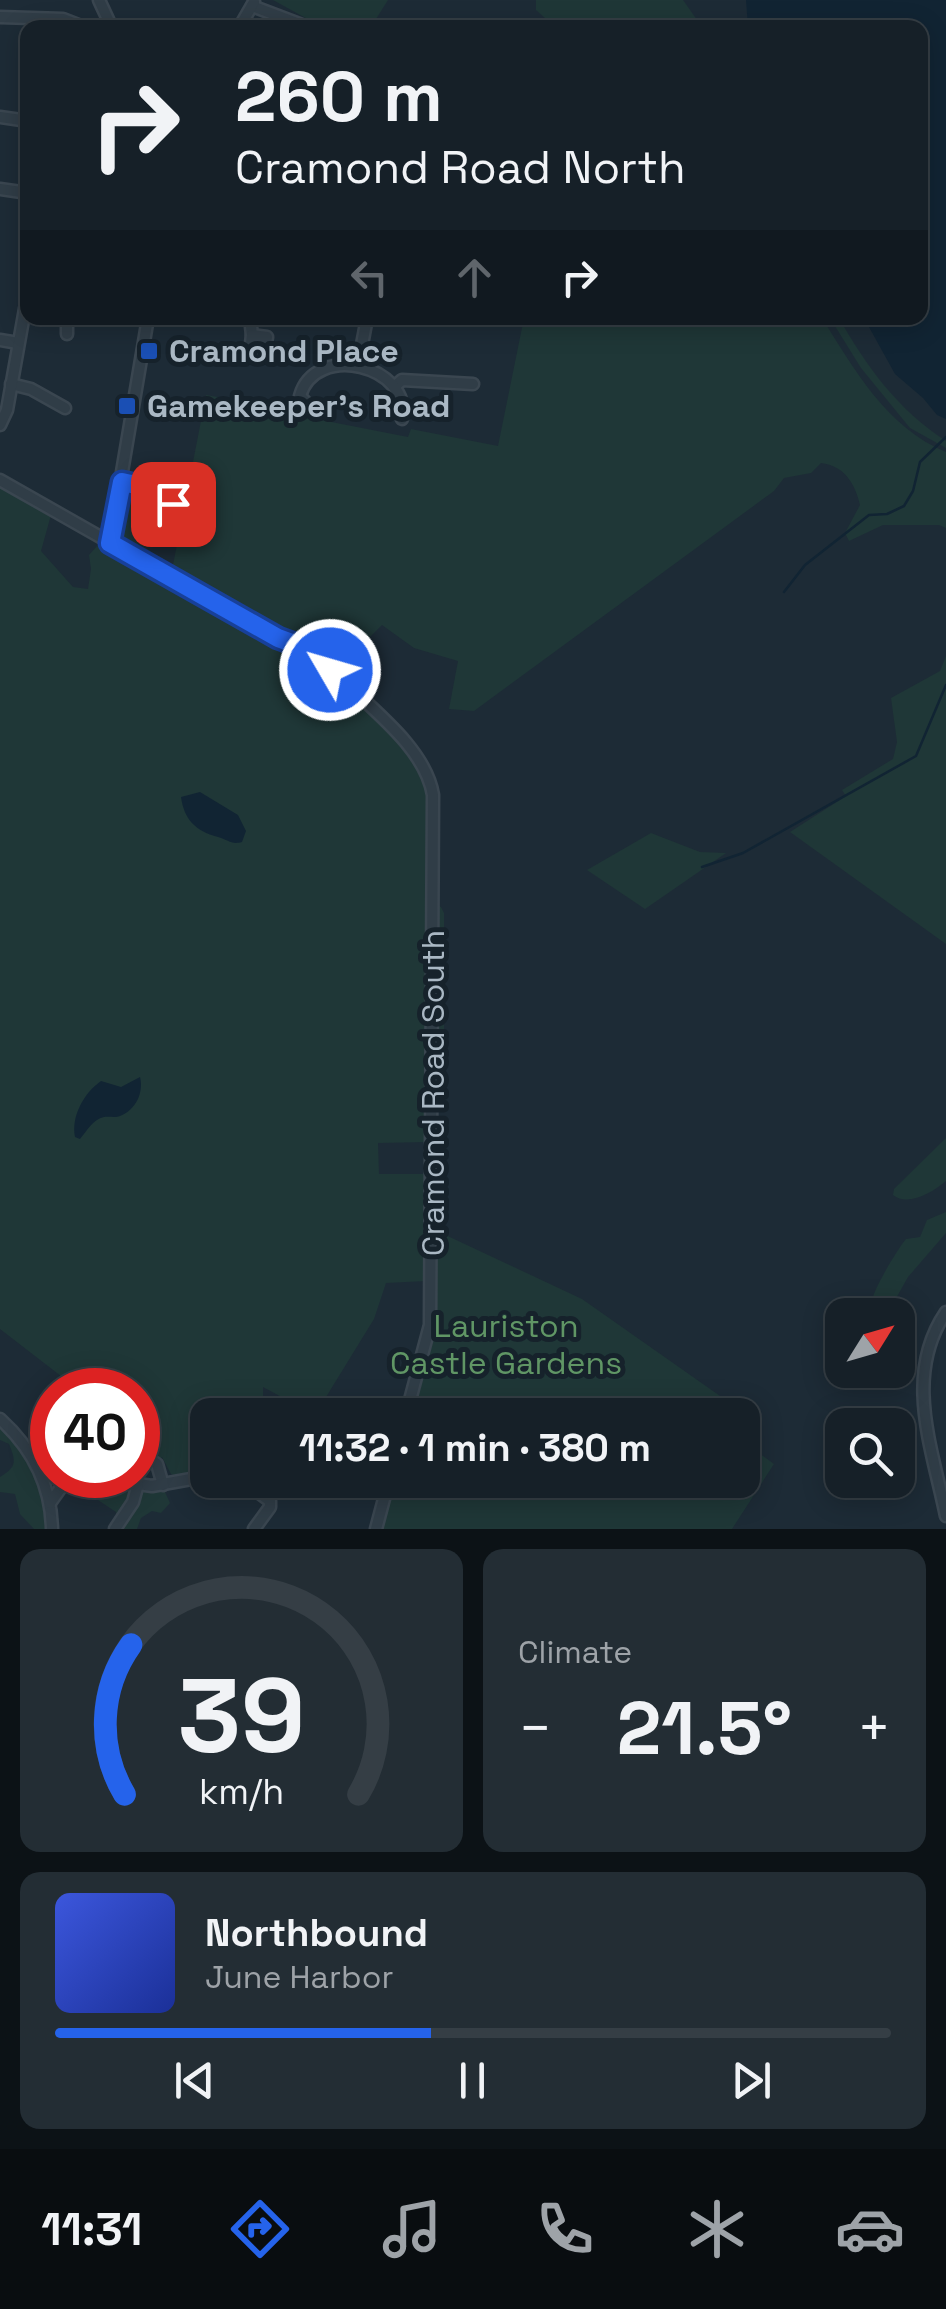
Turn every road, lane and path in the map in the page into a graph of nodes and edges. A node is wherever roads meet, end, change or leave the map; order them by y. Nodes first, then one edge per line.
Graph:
1 (253, 3) edge
2 (0, 17) edge
3 (27, 20) edge
4 (292, 20) edge
5 (22, 325) edge
6 (67, 325) edge
7 (147, 325) edge
8 (251, 325) edge
9 (366, 325) edge
10 (67, 334) dead end
11 (252, 335) dead end
12 (0, 340) edge
13 (18, 343) junction
14 (358, 366) junction
15 (460, 370) dead end
16 (456, 383) junction
17 (11, 384) junction
18 (473, 384) dead end
19 (394, 387) junction
20 (65, 408) dead end
21 (318, 410) dead end
22 (402, 420) dead end
23 (0, 424) edge
24 (0, 480) edge
25 (122, 482) junction
26 (173, 504) dead end
27 (110, 543) junction
28 (946, 1312) edge
29 (410, 1398) edge
30 (0, 1418) edge
31 (160, 1475) edge
32 (190, 1480) edge
33 (162, 1486) joint
34 (54, 1498) edge
35 (134, 1498) edge
36 (266, 1498) edge
37 (384, 1498) edge
38 (50, 1503) junction
39 (946, 1516) edge
40 (52, 1529) edge
41 (115, 1529) edge
42 (254, 1529) edge
43 (376, 1529) edge

1 - 4 street
2 - 3 street
5 - 13 street
6 - 10 street
7 - 25 street
8 - 11 street
9 - 14 street
12 - 13 street
13 - 17 street
14 - 19 street
14 - 21 street
15 - 16 street
16 - 18 street
16 - 19 street
17 - 20 street
17 - 23 street
19 - 22 street
24 - 27 street
25 - 26 street
25 - 27 street
27 - 29 street, Cramond Road South
28 - 39 street
30 - 38 street
31 - 33 street
32 - 33 street
34 - 38 street
35 - 41 street
36 - 42 street
37 - 43 street
38 - 40 street

